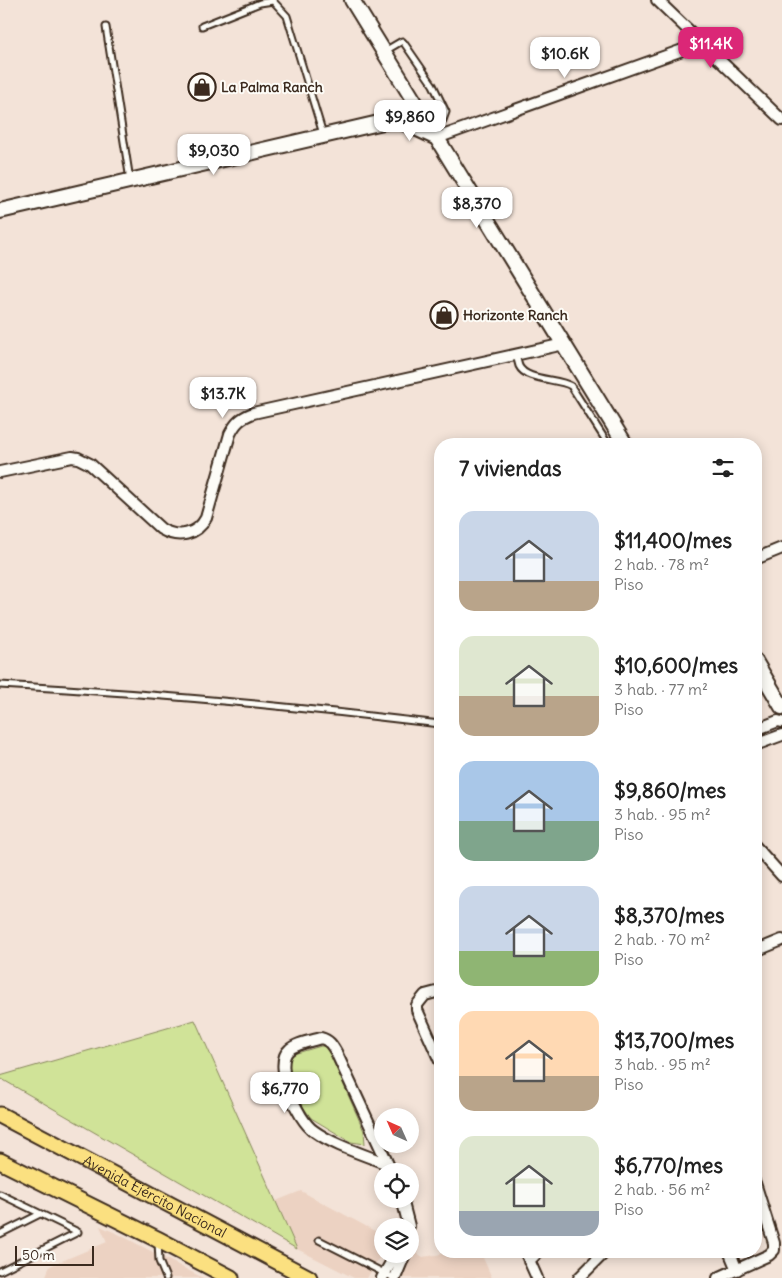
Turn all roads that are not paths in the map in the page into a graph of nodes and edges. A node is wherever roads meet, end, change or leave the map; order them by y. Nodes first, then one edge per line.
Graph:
1 (352, 0) edge
2 (657, 0) edge
3 (202, 26) dead end
4 (106, 27) dead end
5 (702, 43) junction
6 (382, 52) junction
7 (420, 111) junction
8 (396, 119) junction
9 (782, 120) edge
10 (434, 133) junction
11 (324, 136) junction
12 (130, 181) junction
13 (0, 211) edge
14 (564, 344) junction
15 (516, 355) junction
16 (604, 438) edge
17 (621, 438) edge
18 (0, 472) edge
19 (782, 548) edge
20 (762, 556) edge
21 (762, 673) edge
22 (0, 685) edge
23 (782, 707) edge
24 (782, 722) edge
25 (434, 723) edge
26 (762, 727) edge
27 (782, 735) edge
28 (762, 742) edge
29 (762, 854) edge
30 (782, 876) edge
31 (782, 940) edge
32 (762, 948) edge
33 (434, 993) edge
34 (434, 1048) edge
35 (0, 1115) edge
36 (0, 1161) edge
37 (389, 1168) edge
38 (1, 1196) edge
39 (762, 1205) edge
40 (40, 1214) junction
41 (0, 1234) edge
42 (158, 1239) junction
43 (319, 1240) dead end
44 (528, 1258) edge
45 (599, 1258) edge
46 (732, 1258) edge
47 (393, 1263) edge
48 (399, 1263) edge
49 (737, 1270) junction
50 (0, 1271) edge
51 (227, 1277) edge
52 (389, 1277) edge
53 (166, 1278) edge
54 (309, 1278) edge
55 (537, 1278) edge
56 (579, 1278) edge
57 (718, 1278) edge

1 - 6 street
2 - 5 street
3 - 11 lane
4 - 12 lane
5 - 9 street
5 - 10 street
6 - 7 street
6 - 10 lane
7 - 8 street
7 - 10 street
8 - 10 street
8 - 11 street
10 - 14 street
11 - 12 street
12 - 13 street
14 - 15 street
14 - 17 street
15 - 16 lane
15 - 18 street
19 - 20 street
21 - 23 street
22 - 25 lane
24 - 26 street
27 - 28 street
29 - 30 street
31 - 32 street
33 - 34 street
35 - 54 main road, Avenida Ejército Nacional
36 - 42 main road
37 - 37 street
38 - 40 lane
39 - 49 street
40 - 41 lane
40 - 50 lane
42 - 51 main road
42 - 53 lane
43 - 52 lane
44 - 55 street
45 - 56 street
46 - 49 street
47 - 52 street
48 - 52 street
49 - 57 street

